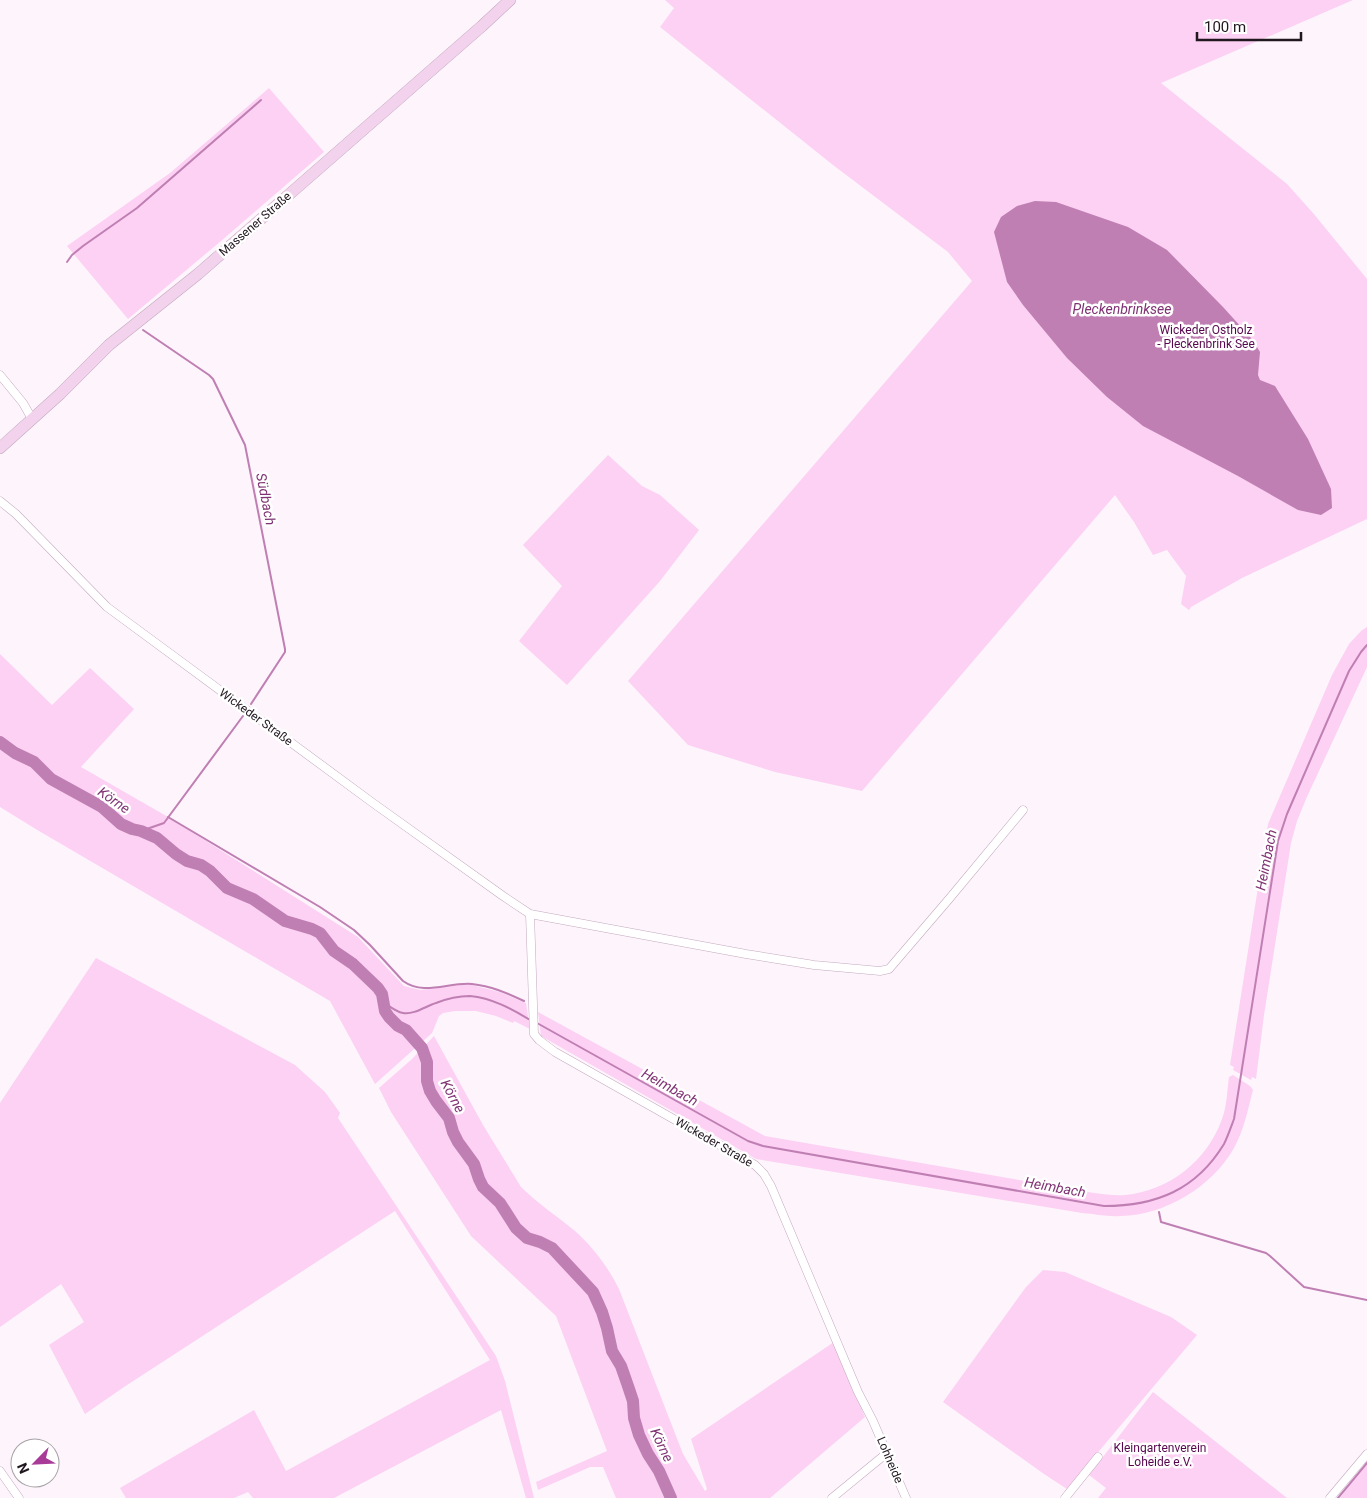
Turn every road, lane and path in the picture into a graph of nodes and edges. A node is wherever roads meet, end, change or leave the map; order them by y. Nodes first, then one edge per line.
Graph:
1 (510, 0) edge
2 (0, 375) edge
3 (32, 419) junction
4 (0, 448) edge
5 (0, 501) edge
6 (1023, 810) dead end
7 (530, 914) junction
8 (874, 1421) joint
9 (887, 1453) junction
10 (1367, 1454) edge
11 (1098, 1457) dead end
12 (0, 1471) edge
13 (19, 1498) edge
14 (832, 1498) edge
15 (906, 1498) edge
16 (1066, 1498) edge
17 (1330, 1498) edge

1 - 3 main road, Massener Straße
2 - 3 street
3 - 4 main road, Massener Straße
5 - 7 street, Wickeder Straße
6 - 7 street, Wickeder Straße
7 - 8 street, Wickeder Straße
8 - 9 street, Lohheide
9 - 14 street
9 - 15 street, Lohheide
10 - 17 street
11 - 16 street
12 - 13 street

